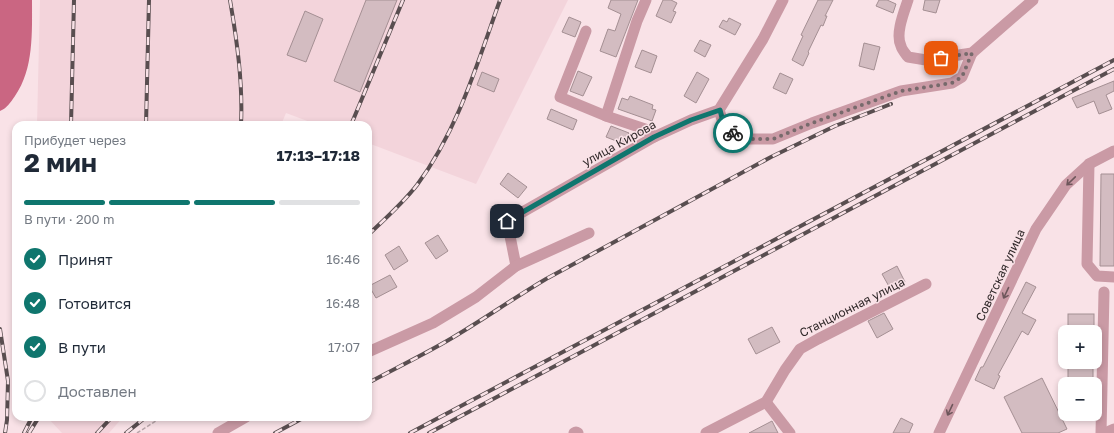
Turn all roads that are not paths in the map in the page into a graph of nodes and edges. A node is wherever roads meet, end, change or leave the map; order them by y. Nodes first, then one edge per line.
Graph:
1 (646, 0) edge
2 (783, 0) edge
3 (908, 0) edge
4 (1033, 0) edge
5 (586, 31) dead end
6 (972, 53) junction
7 (720, 110) junction
8 (606, 116) junction
9 (654, 137) junction
10 (1114, 151) edge
11 (1089, 164) junction
12 (589, 233) dead end
13 (516, 266) junction
14 (1114, 277) edge
15 (926, 284) dead end
16 (1104, 292) dead end
17 (372, 350) edge
18 (766, 402) junction
19 (239, 421) edge
20 (1114, 429) edge
21 (218, 433) edge
22 (574, 433) edge
23 (578, 433) edge
24 (706, 433) edge
25 (790, 433) edge
26 (939, 433) edge
27 (1101, 433) edge
28 (1105, 433) edge

1 - 8 street
2 - 7 street
3 - 6 street
4 - 6 street
5 - 8 street
6 - 7 street
7 - 9 street, улица Кирова
8 - 9 street
9 - 13 street, улица Кирова
10 - 11 street, Советская улица
11 - 14 street
11 -> 26 street, Советская улица
12 - 13 street
13 - 17 street
15 - 18 street, Станционная улица
16 - 27 street
18 - 24 street
18 - 25 street
19 - 21 street
20 - 28 street
22 - 23 street

